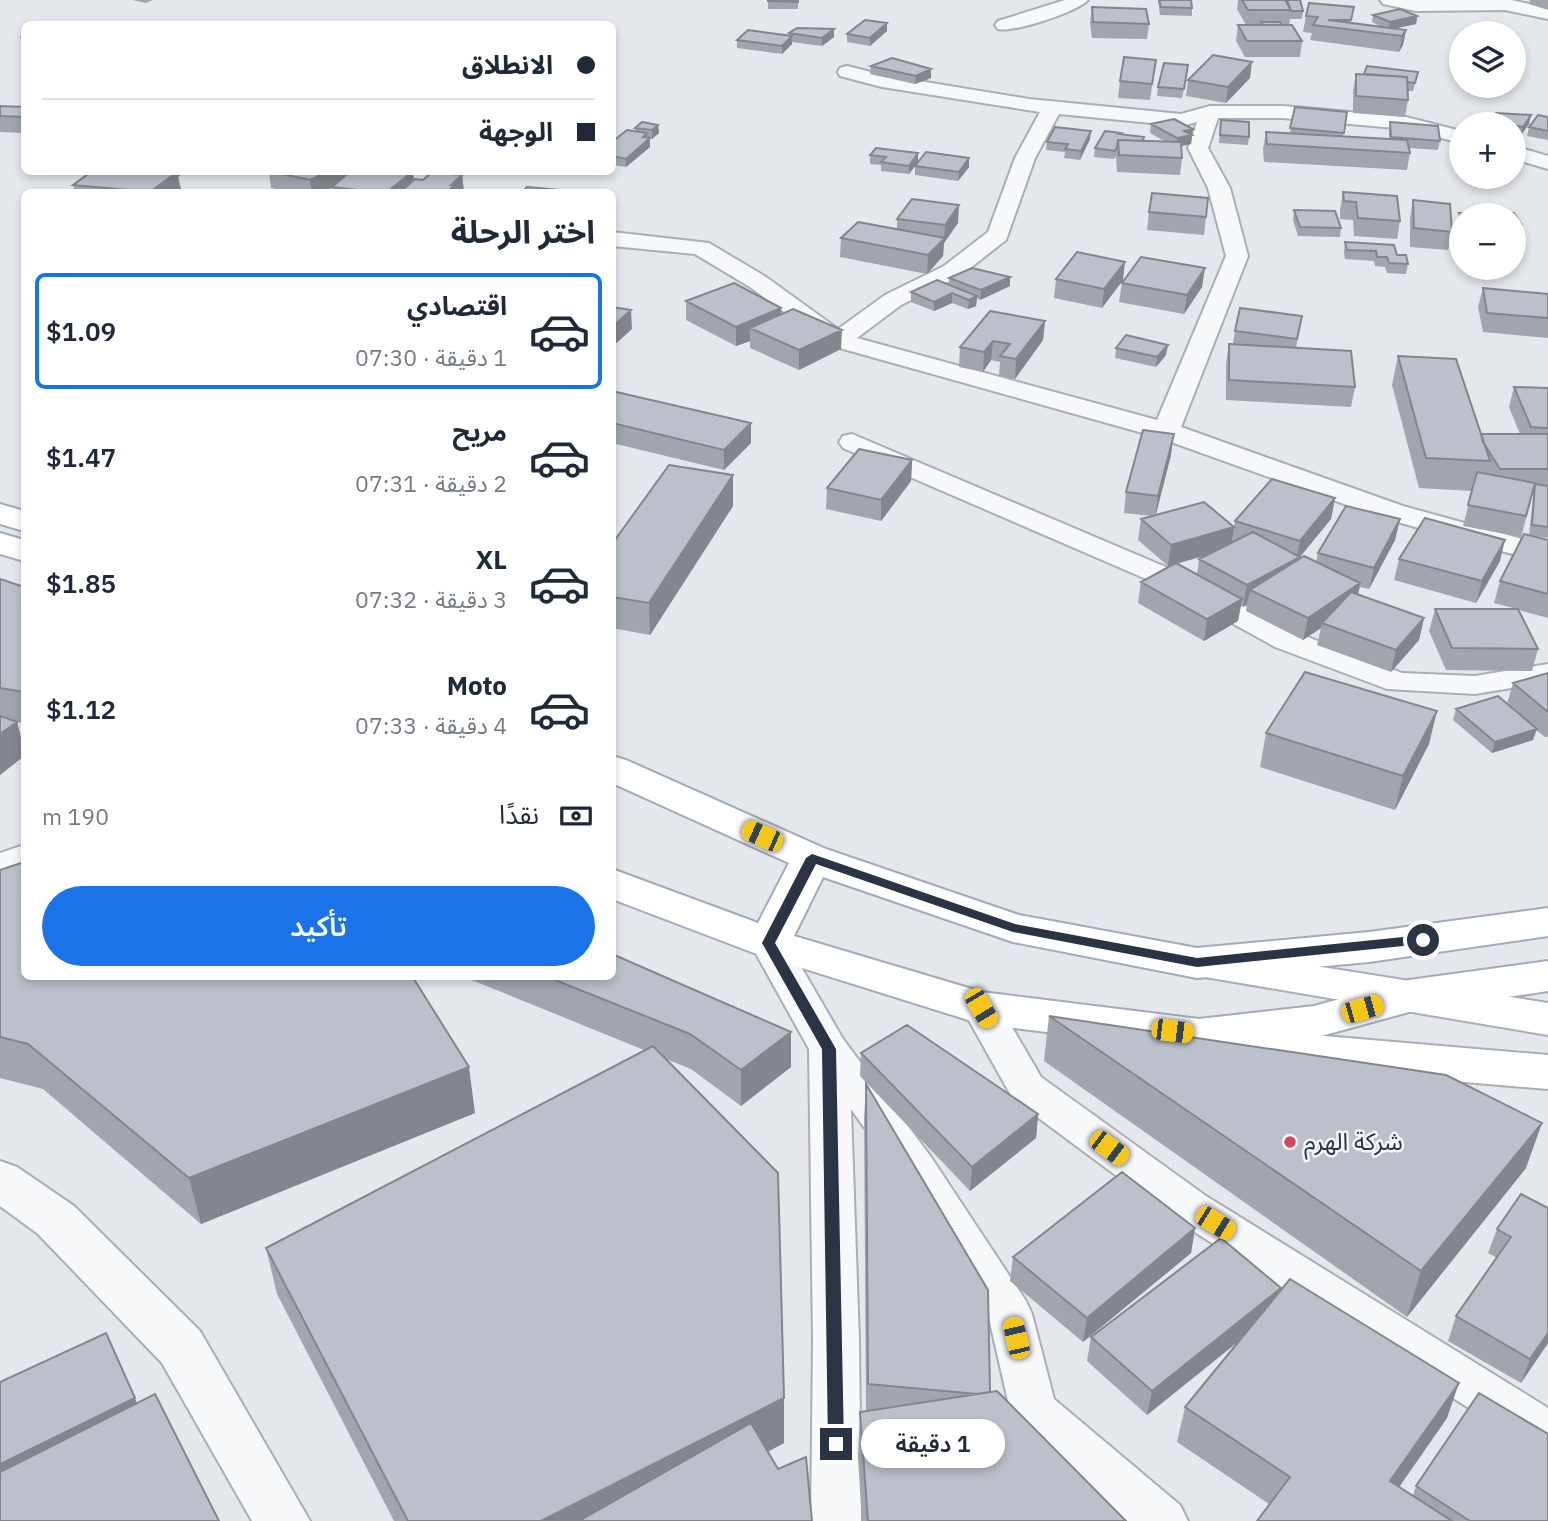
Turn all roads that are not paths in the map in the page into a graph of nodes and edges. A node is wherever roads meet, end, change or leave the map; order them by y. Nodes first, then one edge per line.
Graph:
1 (1079, 0) edge
2 (1389, 0) edge
3 (1548, 14) edge
4 (1004, 25) dead end
5 (847, 72) dead end
6 (1053, 107) junction
7 (1210, 113) junction
8 (1449, 134) edge
9 (1526, 156) edge
10 (1548, 163) edge
11 (616, 239) edge
12 (838, 340) junction
13 (1166, 432) junction
14 (852, 442) dead end
15 (0, 514) edge
16 (21, 520) edge
17 (0, 543) edge
18 (21, 550) edge
19 (1548, 555) edge
20 (1548, 673) edge
21 (616, 770) edge
22 (812, 858) junction
23 (21, 859) edge
24 (0, 865) edge
25 (616, 885) edge
26 (1548, 922) edge
27 (769, 943) junction
28 (1197, 963) junction
29 (1548, 976) edge
30 (1409, 996) junction
31 (981, 1008) junction
32 (1548, 1019) edge
33 (1199, 1035) junction
34 (829, 1049) junction
35 (1548, 1072) edge
36 (0, 1180) edge
37 (1548, 1433) edge
38 (282, 1521) edge
39 (836, 1521) edge
40 (1163, 1521) edge

1 - 4 street
2 - 3 street
5 - 6 street
6 - 7 street
6 - 12 street
7 - 8 street
7 - 13 street
9 - 10 street
11 - 12 street
12 - 13 street
13 - 19 street
14 - 20 street
15 - 16 main road
17 - 18 main road
21 - 22 main road
22 - 27 main road
22 - 28 main road
23 - 24 street
25 - 27 main road
26 - 28 main road
27 - 31 main road
27 - 34 street
28 - 30 main road
29 - 30 main road
30 - 32 main road
30 - 33 main road
31 - 33 main road
31 - 37 street
33 - 35 main road
34 - 39 street
34 - 40 street
36 - 38 street

